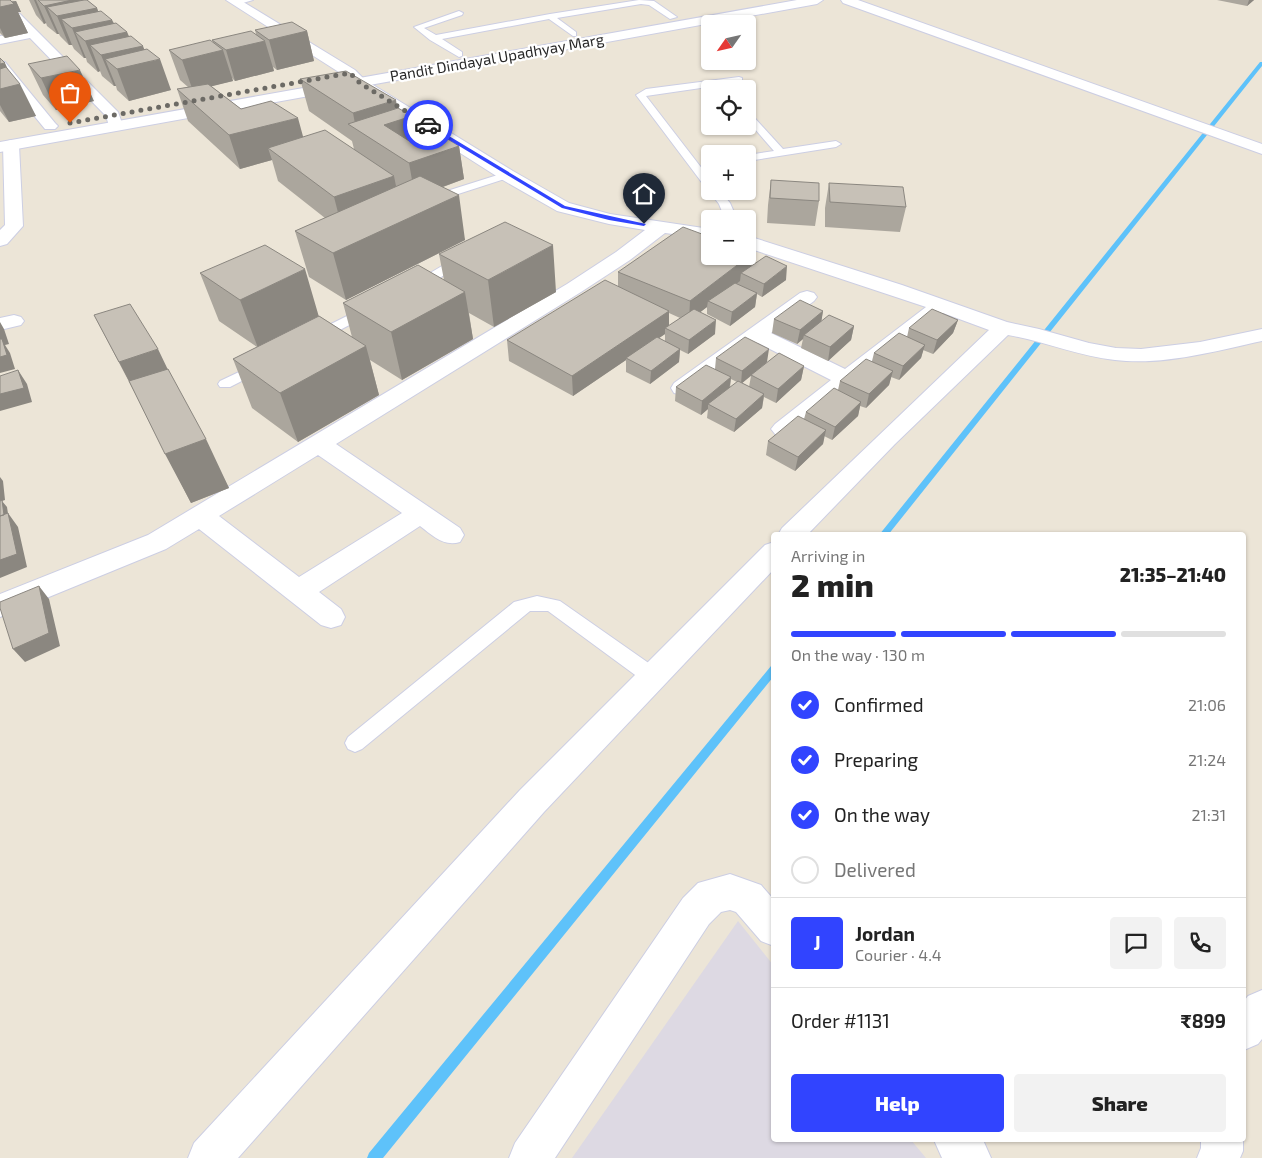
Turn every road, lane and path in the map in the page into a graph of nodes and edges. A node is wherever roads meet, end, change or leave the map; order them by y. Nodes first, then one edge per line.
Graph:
1 (769, 0) edge
2 (817, 0) edge
3 (847, 0) edge
4 (239, 1) edge
5 (459, 13) dead end
6 (550, 16) junction
7 (16, 17) dead end
8 (674, 17) junction
9 (33, 34) junction
10 (573, 34) junction
11 (433, 38) junction
12 (0, 40) edge
13 (459, 54) junction
14 (0, 65) edge
15 (76, 76) junction
16 (355, 78) junction
17 (57, 80) edge
18 (38, 84) edge
19 (19, 88) junction
20 (701, 88) edge
21 (114, 121) junction
22 (756, 125) edge
23 (50, 126) junction
24 (4, 142) edge
25 (836, 144) dead end
26 (1262, 149) edge
27 (781, 152) junction
28 (756, 157) edge
29 (701, 165) edge
30 (695, 166) junction
31 (701, 174) edge
32 (507, 175) junction
33 (430, 215) edge
34 (660, 227) junction
35 (701, 233) edge
36 (0, 240) edge
37 (756, 244) edge
38 (456, 245) edge
39 (402, 292) edge
40 (807, 297) dead end
41 (384, 301) edge
42 (940, 305) junction
43 (1003, 328) junction
44 (756, 334) junction
45 (1262, 335) edge
46 (305, 343) edge
47 (269, 361) edge
48 (847, 379) junction
49 (225, 384) dead end
50 (682, 388) edge
51 (783, 429) edge
52 (318, 443) junction
53 (420, 514) junction
54 (200, 516) junction
55 (794, 532) edge
56 (451, 536) dead end
57 (771, 555) edge
58 (298, 592) junction
59 (0, 606) edge
60 (331, 617) dead end
61 (653, 677) junction
62 (355, 742) dead end
63 (771, 925) edge
64 (1262, 1010) edge
65 (1246, 1028) edge
66 (957, 1142) edge
67 (1222, 1142) edge
68 (209, 1158) edge
69 (530, 1158) edge
70 (970, 1158) edge
71 (1218, 1158) edge

1 - 8 street, Pandit Dindayal Upadhyay Marg
2 - 16 street, Pandit Dindayal Upadhyay Marg
3 - 26 street
4 - 16 street
5 - 11 lane
6 - 8 lane
6 - 10 lane
6 - 11 lane
7 - 9 street
8 - 10 street, Pandit Dindayal Upadhyay Marg
9 - 12 street
9 - 15 street
10 - 13 street, Pandit Dindayal Upadhyay Marg
11 - 13 lane
13 - 16 street, Pandit Dindayal Upadhyay Marg
14 - 19 street
15 - 17 street
15 - 21 street
16 - 21 street, Pandit Dindayal Upadhyay Marg
16 - 32 street
18 - 19 street
19 - 23 street
20 - 30 lane
21 - 23 street, Pandit Dindayal Upadhyay Marg
21 - 24 street, Pandit Dindayal Upadhyay Marg
22 - 27 lane
23 - 24 street, Pandit Dindayal Upadhyay Marg
24 - 36 street
25 - 27 lane
27 - 28 lane
29 - 30 lane
30 - 31 lane
32 - 33 lane
32 - 34 street
34 - 35 street
34 - 52 street
37 - 42 street
38 - 39 lane
40 - 44 street
41 - 46 lane
42 - 43 street
42 - 48 street
43 - 45 street
43 - 55 street
44 - 48 street
44 - 50 street
47 - 49 lane
48 - 51 street
52 - 53 street
52 - 54 street
53 - 56 street
53 - 58 street
54 - 58 street
54 - 59 street
57 - 61 street
58 - 60 street
61 - 62 lane
61 - 68 street
63 - 69 street
64 - 65 street
66 - 70 street
67 - 71 street

